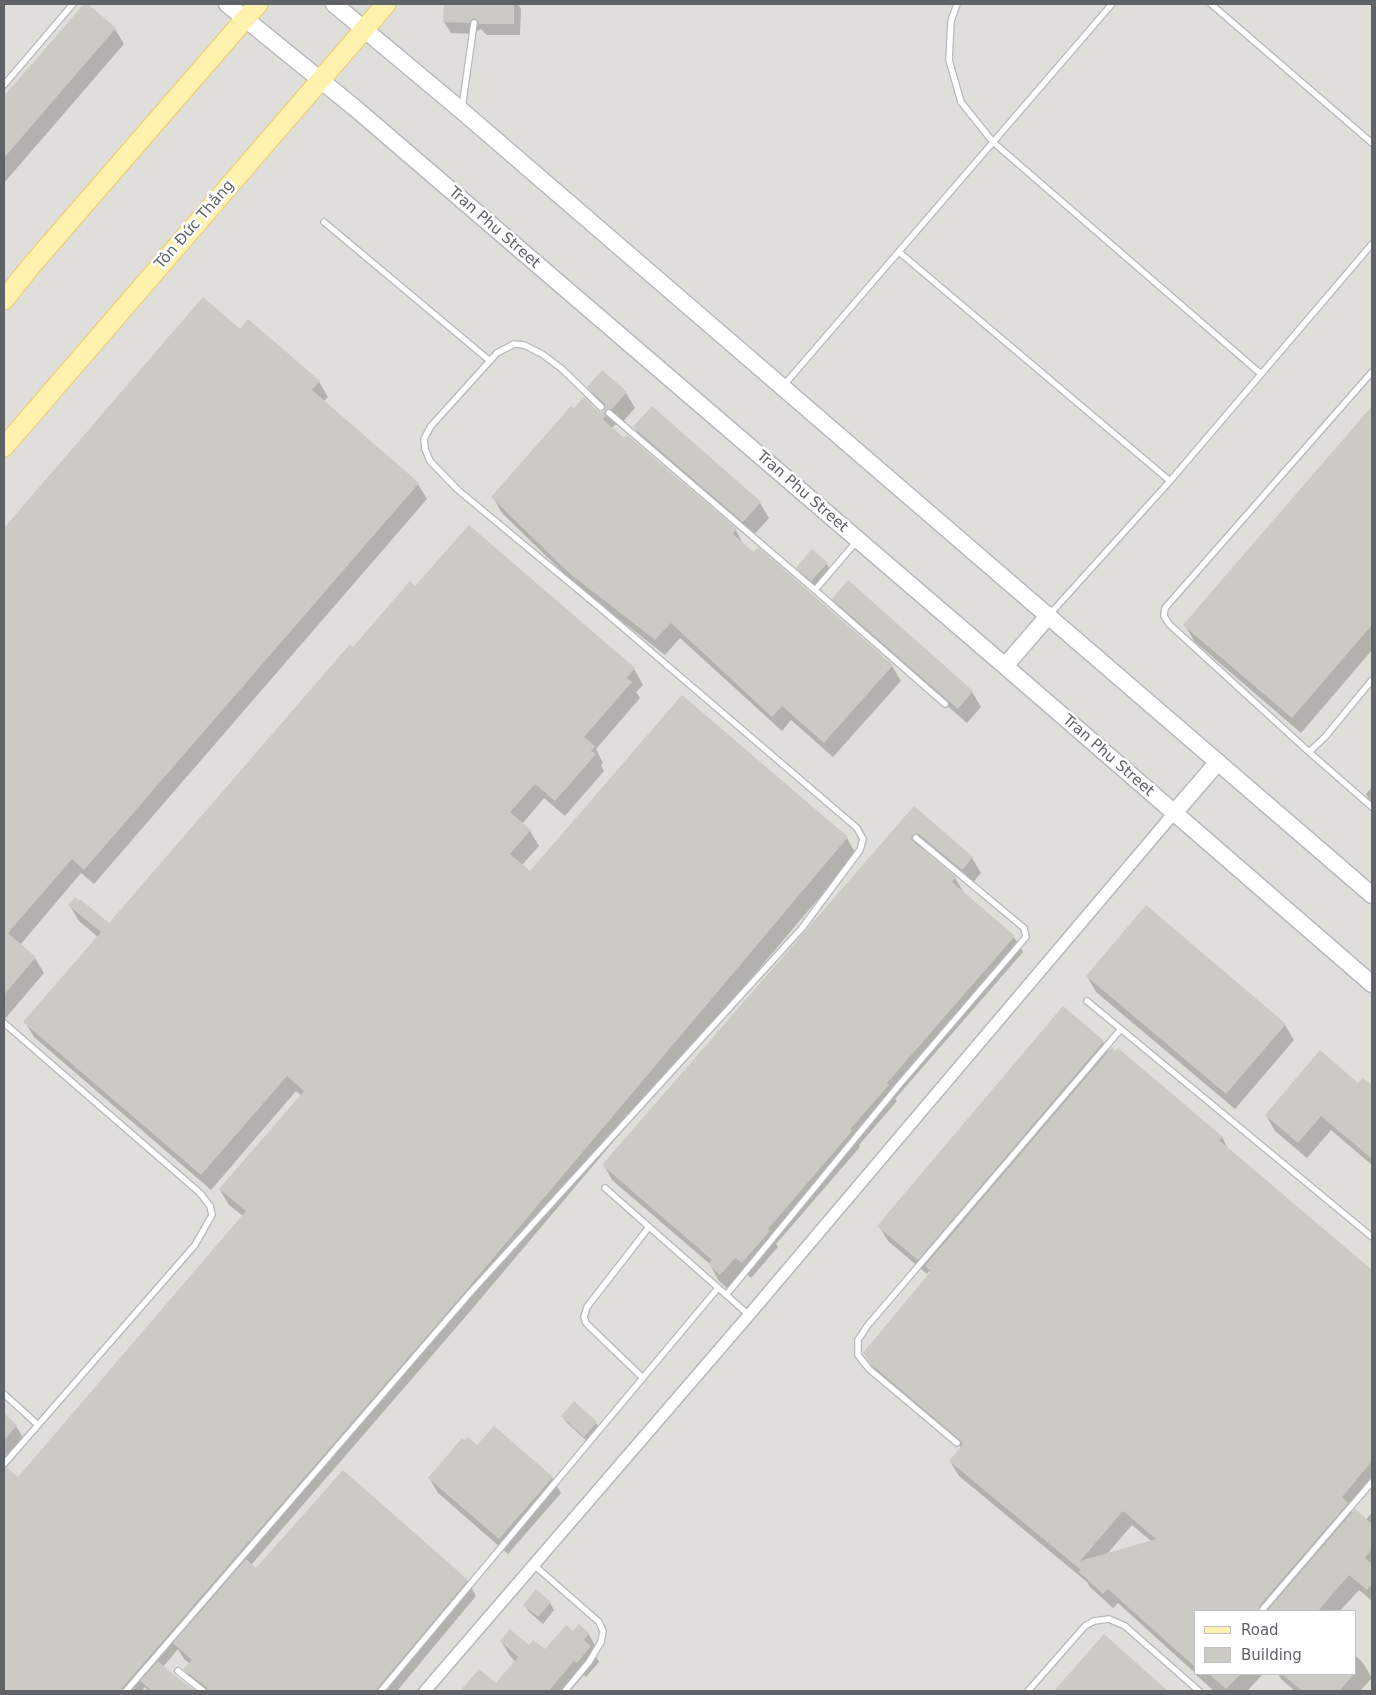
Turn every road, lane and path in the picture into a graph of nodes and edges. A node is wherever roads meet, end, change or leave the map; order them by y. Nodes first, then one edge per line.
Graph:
1 (73, 4) edge
2 (227, 4) edge
3 (258, 4) edge
4 (334, 4) edge
5 (386, 4) edge
6 (957, 4) edge
7 (1112, 4) edge
8 (1211, 4) edge
9 (245, 18) junction
10 (474, 24) dead end
11 (365, 29) junction
12 (321, 80) junction
13 (4, 85) edge
14 (462, 111) junction
15 (993, 142) junction
16 (1372, 143) edge
17 (324, 222) dead end
18 (1372, 244) edge
19 (899, 252) junction
20 (4, 300) edge
21 (490, 361) junction
22 (1261, 374) junction
23 (1371, 375) edge
24 (782, 386) junction
25 (601, 407) dead end
26 (609, 413) dead end
27 (4, 447) edge
28 (1170, 481) junction
29 (858, 540) junction
30 (816, 590) junction
31 (1049, 615) junction
32 (1005, 666) junction
33 (1372, 680) edge
34 (945, 704) dead end
35 (1309, 752) junction
36 (1218, 762) junction
37 (1372, 807) edge
38 (1174, 813) junction
39 (916, 838) dead end
40 (1372, 895) edge
41 (1372, 984) edge
42 (1087, 1001) dead end
43 (4, 1023) edge
44 (1121, 1029) junction
45 (605, 1188) dead end
46 (649, 1227) junction
47 (1372, 1237) edge
48 (718, 1288) junction
49 (726, 1295) junction
50 (749, 1315) junction
51 (643, 1378) junction
52 (4, 1394) edge
53 (38, 1425) junction
54 (957, 1443) dead end
55 (4, 1464) edge
56 (1372, 1482) edge
57 (534, 1565) junction
58 (1263, 1609) dead end
59 (178, 1671) dead end
60 (126, 1691) edge
61 (203, 1691) edge
62 (381, 1691) edge
63 (425, 1691) edge
64 (565, 1691) edge
65 (1028, 1691) edge
66 (1199, 1691) edge

1 - 13 lane
2 - 9 main road, Tran Phu Street
3 - 9 main road
4 - 11 main road
5 - 11 main road, Tôn Đức Thắng
6 - 15 lane
7 - 15 lane
8 - 16 lane
9 - 12 main road, Tran Phu Street
9 - 20 main road
10 - 14 lane
11 - 12 main road, Tôn Đức Thắng
11 - 14 main road
12 - 27 main road, Tôn Đức Thắng
12 - 29 main road, Tran Phu Street
14 - 24 main road
15 - 19 lane
15 - 22 lane
17 - 21 lane
18 - 22 lane
19 - 24 lane
19 - 28 lane
21 - 25 lane
21 - 60 lane
22 - 28 lane
23 - 35 lane
24 - 31 main road
26 - 30 lane
28 - 31 lane
29 - 30 lane
29 - 32 main road, Tran Phu Street
30 - 34 lane
31 - 32 main road
31 - 36 main road
32 - 38 main road, Tran Phu Street
33 - 35 lane
35 - 37 lane
36 - 38 main road
36 - 40 main road
38 - 41 main road, Tran Phu Street
38 - 50 street
39 - 49 lane
42 - 44 lane
43 - 53 lane
44 - 47 lane
44 - 54 lane
45 - 46 lane
46 - 48 lane
46 - 51 lane
48 - 49 lane
48 - 51 lane
49 - 50 lane
50 - 57 street
51 - 62 lane
52 - 53 lane
53 - 55 lane
56 - 58 lane
57 - 63 street
57 - 64 lane
59 - 61 lane
65 - 66 lane

